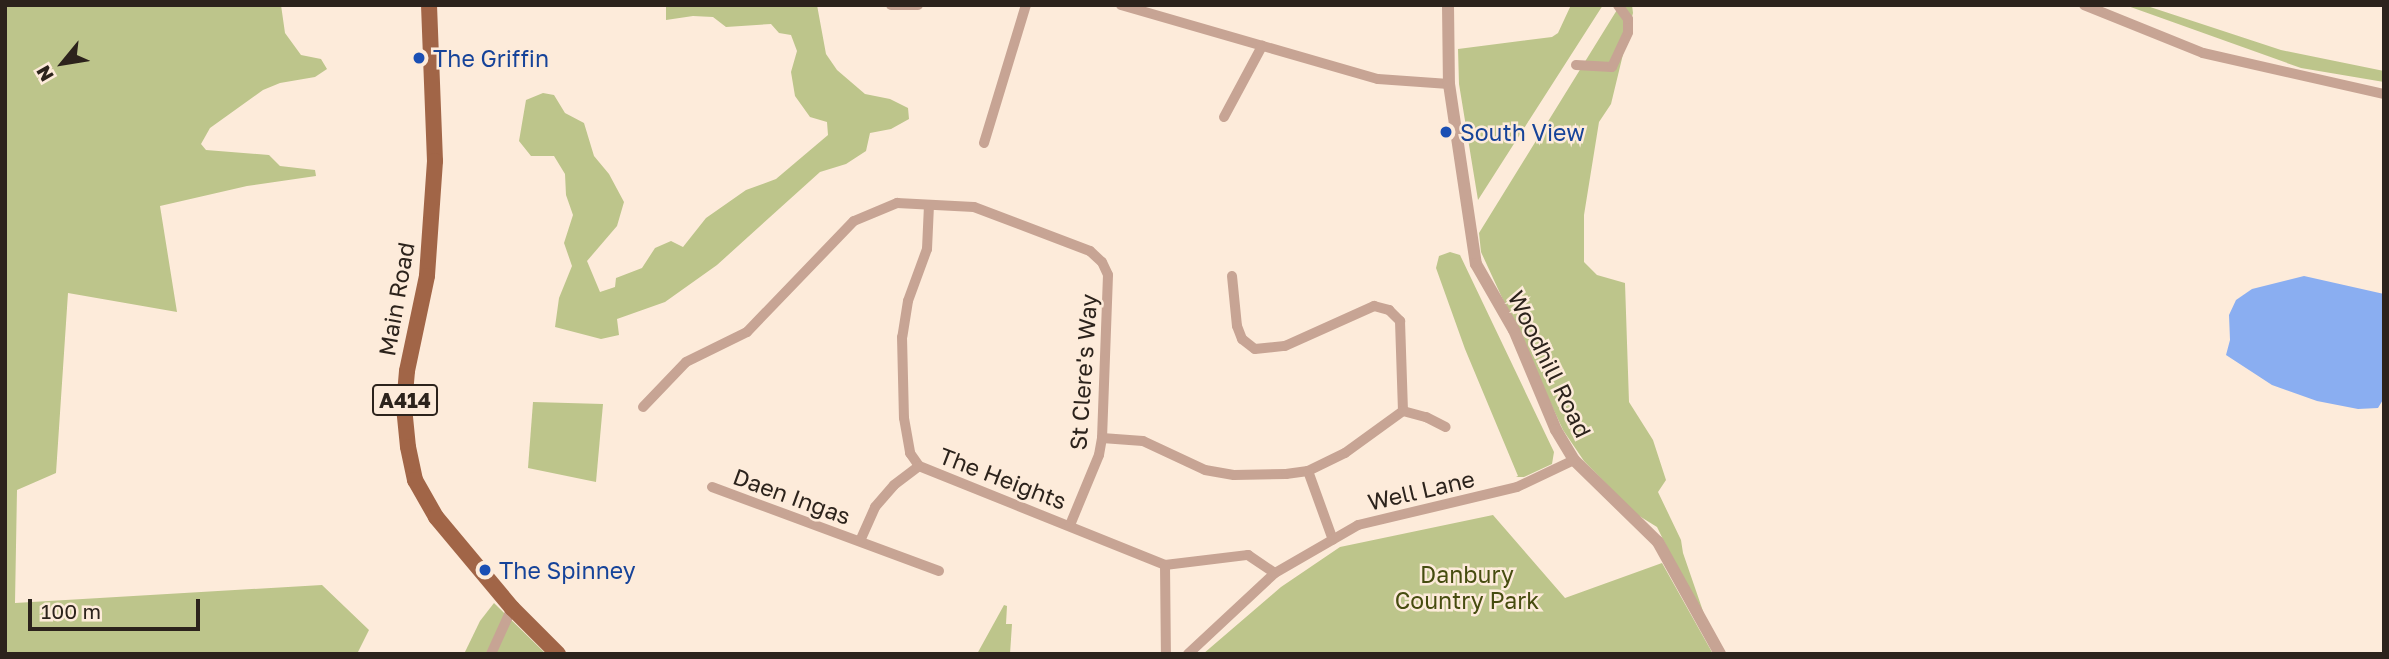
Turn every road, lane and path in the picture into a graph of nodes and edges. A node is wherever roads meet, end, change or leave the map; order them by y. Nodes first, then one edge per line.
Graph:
1 (429, 5) edge
2 (891, 5) edge
3 (918, 5) edge
4 (1026, 5) edge
5 (1121, 5) edge
6 (1448, 5) edge
7 (1618, 5) edge
8 (2084, 5) edge
9 (1262, 46) junction
10 (1576, 65) dead end
11 (1450, 84) junction
12 (2384, 94) edge
13 (1224, 117) dead end
14 (984, 144) dead end
15 (929, 205) junction
16 (1232, 276) dead end
17 (642, 407) dead end
18 (1404, 411) junction
19 (1446, 427) dead end
20 (1102, 438) junction
21 (1574, 460) junction
22 (919, 466) junction
23 (1308, 471) junction
24 (712, 486) dead end
25 (1070, 525) junction
26 (1333, 540) junction
27 (860, 541) junction
28 (1165, 565) junction
29 (939, 571) dead end
30 (1275, 573) junction
31 (512, 608) junction
32 (491, 654) edge
33 (558, 654) edge
34 (1166, 654) edge
35 (1188, 654) edge
36 (1720, 654) edge

1 - 31 main road, Main Road / A414
2 - 3 street
4 - 14 street
5 - 9 street
6 - 11 street, Woodhill Road
7 - 10 street
8 - 12 street
9 - 11 street
9 - 13 street
11 - 21 street, Woodhill Road
15 - 17 street, St Clere's Way
15 - 20 street, St Clere's Way
15 - 22 street, The Heights
16 - 18 street
18 - 19 street
18 - 23 street
20 - 23 street
20 - 25 street, St Clere's Way
21 - 26 street, Well Lane
21 - 36 street, Woodhill Road
22 - 25 street, The Heights
22 - 27 street, Daen Ingas
23 - 26 street
24 - 27 street, Daen Ingas
25 - 28 street, The Heights
26 - 30 street, Well Lane
27 - 29 street, Daen Ingas
28 - 30 street, The Heights
28 - 34 street
30 - 35 street, Well Lane
31 - 32 street
31 - 33 main road, A414

